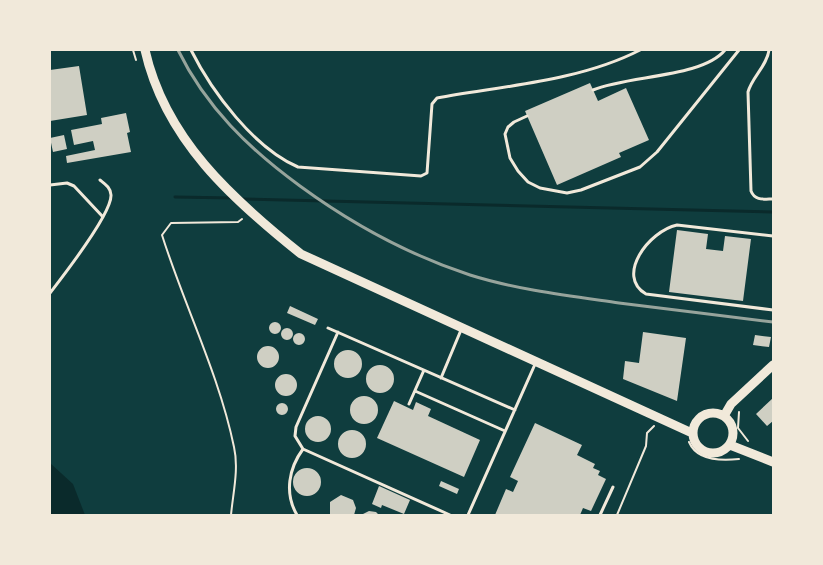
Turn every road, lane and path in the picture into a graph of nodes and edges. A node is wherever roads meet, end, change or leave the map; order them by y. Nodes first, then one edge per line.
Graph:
1 (145, 50) edge
2 (191, 50) edge
3 (640, 50) edge
4 (725, 50) edge
5 (739, 50) edge
6 (769, 50) edge
7 (593, 90) dead end
8 (527, 116) dead end
9 (100, 180) dead end
10 (50, 185) edge
11 (773, 199) edge
12 (103, 217) junction
13 (244, 218) dead end
14 (773, 236) edge
15 (50, 293) edge
16 (773, 310) edge
17 (462, 327) junction
18 (328, 328) dead end
19 (338, 332) junction
20 (537, 362) junction
21 (773, 365) edge
22 (424, 370) junction
23 (441, 378) junction
24 (415, 391) junction
25 (409, 404) dead end
26 (515, 410) junction
27 (739, 410) dead end
28 (724, 416) junction
29 (658, 417) junction
30 (506, 431) junction
31 (692, 433) junction
32 (756, 444) dead end
33 (730, 445) junction
34 (303, 448) junction
35 (773, 462) edge
36 (613, 487) dead end
37 (292, 508) junction
38 (230, 515) edge
39 (291, 515) edge
40 (297, 515) edge
41 (450, 515) edge
42 (468, 515) edge
43 (600, 515) edge
44 (617, 515) edge

1 - 17 street
2 - 3 lane
4 - 7 lane
5 - 8 lane
6 - 11 lane
9 - 12 lane
10 - 12 lane
12 - 15 lane
13 - 38 path
14 - 16 lane
17 - 20 street
17 - 23 lane
18 - 19 lane
19 - 22 lane
19 - 34 lane
20 - 26 lane
20 - 29 street
21 - 28 street
22 - 23 lane
22 - 24 lane
23 - 26 lane
24 - 25 lane
24 - 30 lane
26 - 30 lane
27 - 32 path
28 - 31 street
28 - 33 street
29 - 31 street
29 - 44 path
30 - 42 lane
31 - 33 street
33 - 35 street
34 - 37 lane
34 - 41 lane
36 - 43 lane
37 - 39 lane
37 - 40 lane

